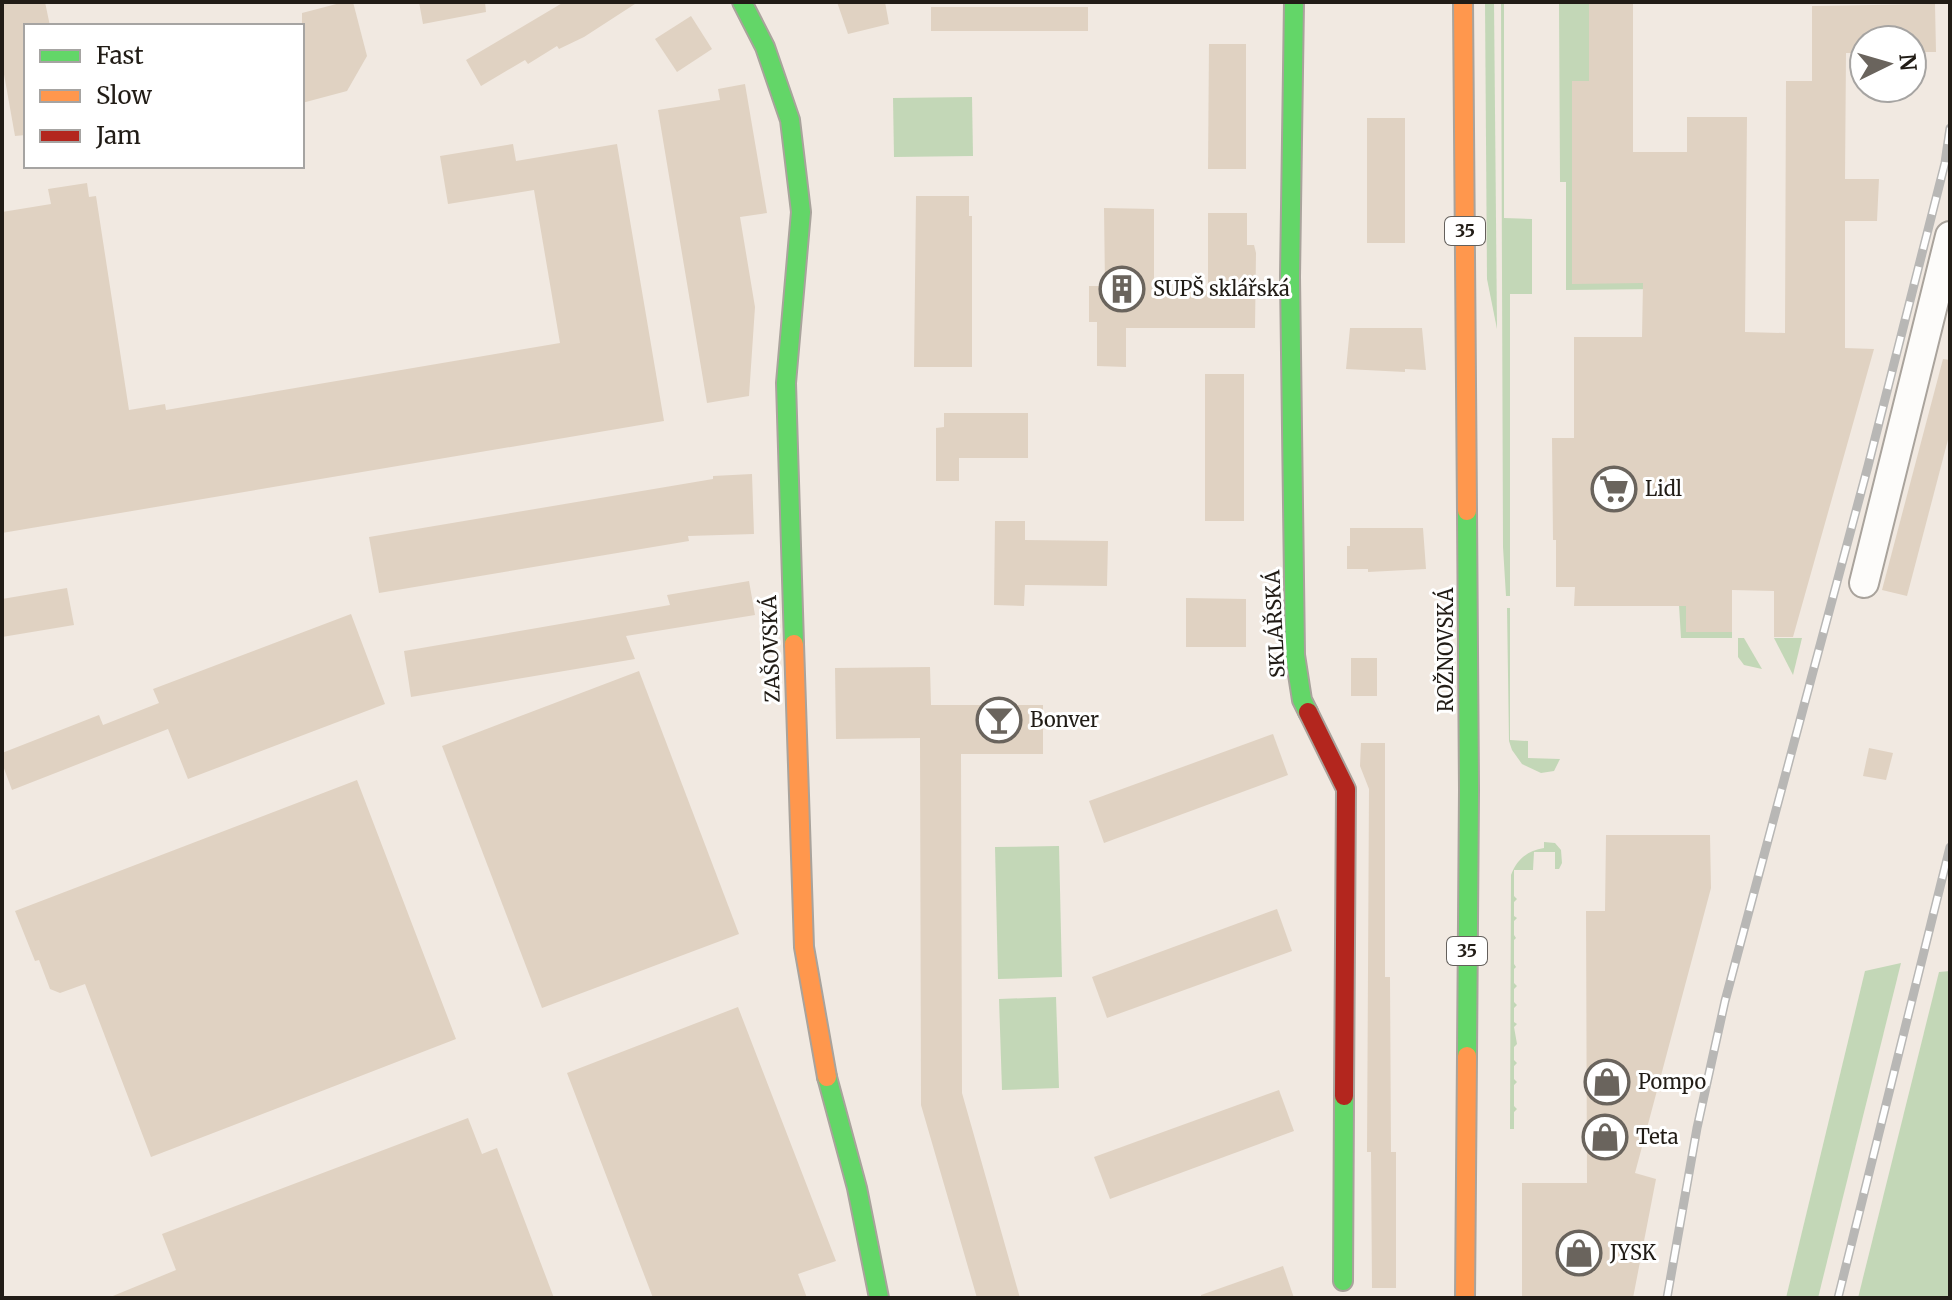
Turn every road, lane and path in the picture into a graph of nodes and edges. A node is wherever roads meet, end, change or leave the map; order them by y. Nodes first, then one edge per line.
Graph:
1 (742, 2) edge
2 (1294, 2) edge
3 (1463, 2) edge
4 (1950, 236) edge
5 (1864, 583) dead end
6 (1343, 1281) dead end
7 (879, 1298) edge
8 (1465, 1298) edge

1 - 7 street, ZAŠOVSKÁ
2 - 6 street, SKLÁŘSKÁ
3 - 8 street, ROŽNOVSKÁ / 35
4 - 5 street

